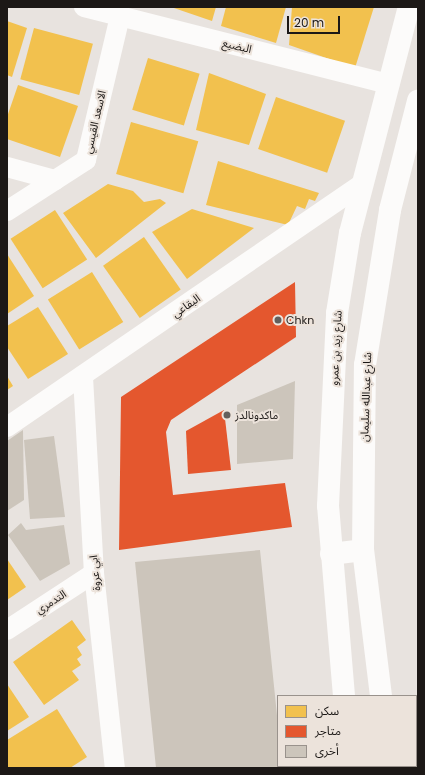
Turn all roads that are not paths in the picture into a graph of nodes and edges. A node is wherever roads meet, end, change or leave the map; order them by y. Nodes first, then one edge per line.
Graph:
1 (84, 7) edge
2 (409, 7) edge
3 (120, 16) junction
4 (389, 84) junction
5 (418, 102) edge
6 (7, 167) edge
7 (55, 180) junction
8 (363, 183) junction
9 (7, 211) edge
10 (83, 377) junction
11 (7, 427) edge
12 (363, 550) junction
13 (331, 554) junction
14 (94, 573) junction
15 (7, 630) edge
16 (344, 695) edge
17 (381, 695) edge
18 (115, 768) edge

1 - 3 street, البضيع
2 - 4 main road, شارع زيد بن عمرو
3 - 4 street, البضيع
3 - 7 street, الاسعد القيسي
4 - 8 main road, شارع زيد بن عمرو
5 - 12 main road, شارع عبدالله سليمان
6 - 7 street
7 - 9 street, الاسعد القيسي
8 - 10 street, البقاعي
8 - 13 main road, شارع زيد بن عمرو
10 - 11 street, البقاعي
10 - 14 street, ابي عروة
12 - 13 main road
12 - 17 main road, شارع عبدالله سليمان
13 - 16 main road, شارع زيد بن عمرو
14 - 15 street, التدمري
14 - 18 street, ابي عروة

